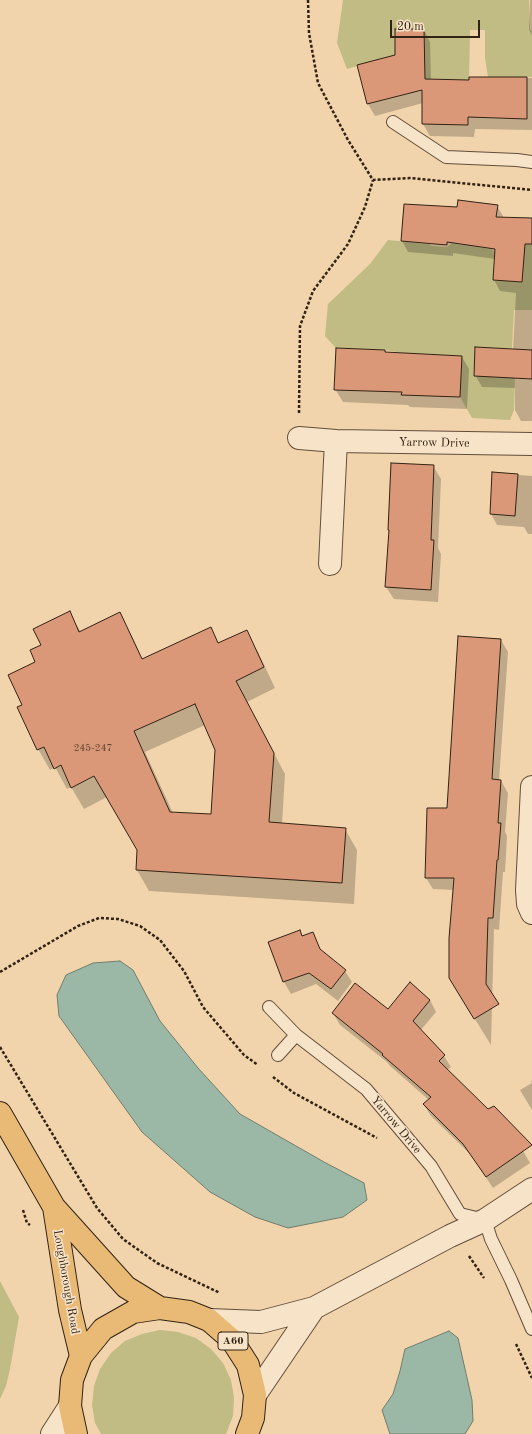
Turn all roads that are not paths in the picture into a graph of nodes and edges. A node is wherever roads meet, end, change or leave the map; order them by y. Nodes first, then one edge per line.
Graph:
1 (393, 122) dead end
2 (532, 162) edge
3 (299, 438) dead end
4 (336, 442) junction
5 (532, 444) edge
6 (330, 564) dead end
7 (532, 787) edge
8 (532, 913) edge
9 (268, 1007) dead end
10 (296, 1035) junction
11 (278, 1055) dead end
12 (0, 1113) edge
13 (532, 1189) edge
14 (54, 1207) junction
15 (485, 1220) junction
16 (160, 1308) junction
17 (314, 1308) junction
18 (208, 1320) junction
19 (532, 1329) edge
20 (81, 1356) junction
21 (255, 1395) junction
22 (70, 1406) junction
23 (253, 1429) edge
24 (52, 1434) edge
25 (76, 1434) edge

1 - 2 lane
3 - 4 street, Yarrow Drive
4 - 5 street, Yarrow Drive
4 - 6 street
7 - 8 street
9 - 10 lane, Yarrow Drive
10 - 11 lane
10 - 15 lane, Yarrow Drive
12 - 14 main road, Loughborough Road / A60
13 - 15 street
14 - 16 main road, Loughborough Road / A60
14 - 20 main road, Loughborough Road / A60
15 - 17 street
15 - 19 lane
16 - 18 main road, A60
16 - 20 main road, A60
17 - 18 street
17 - 21 street
18 - 21 main road, A60
20 - 22 main road, A60
21 - 23 main road, A60
22 - 24 street
22 - 25 main road, A60

